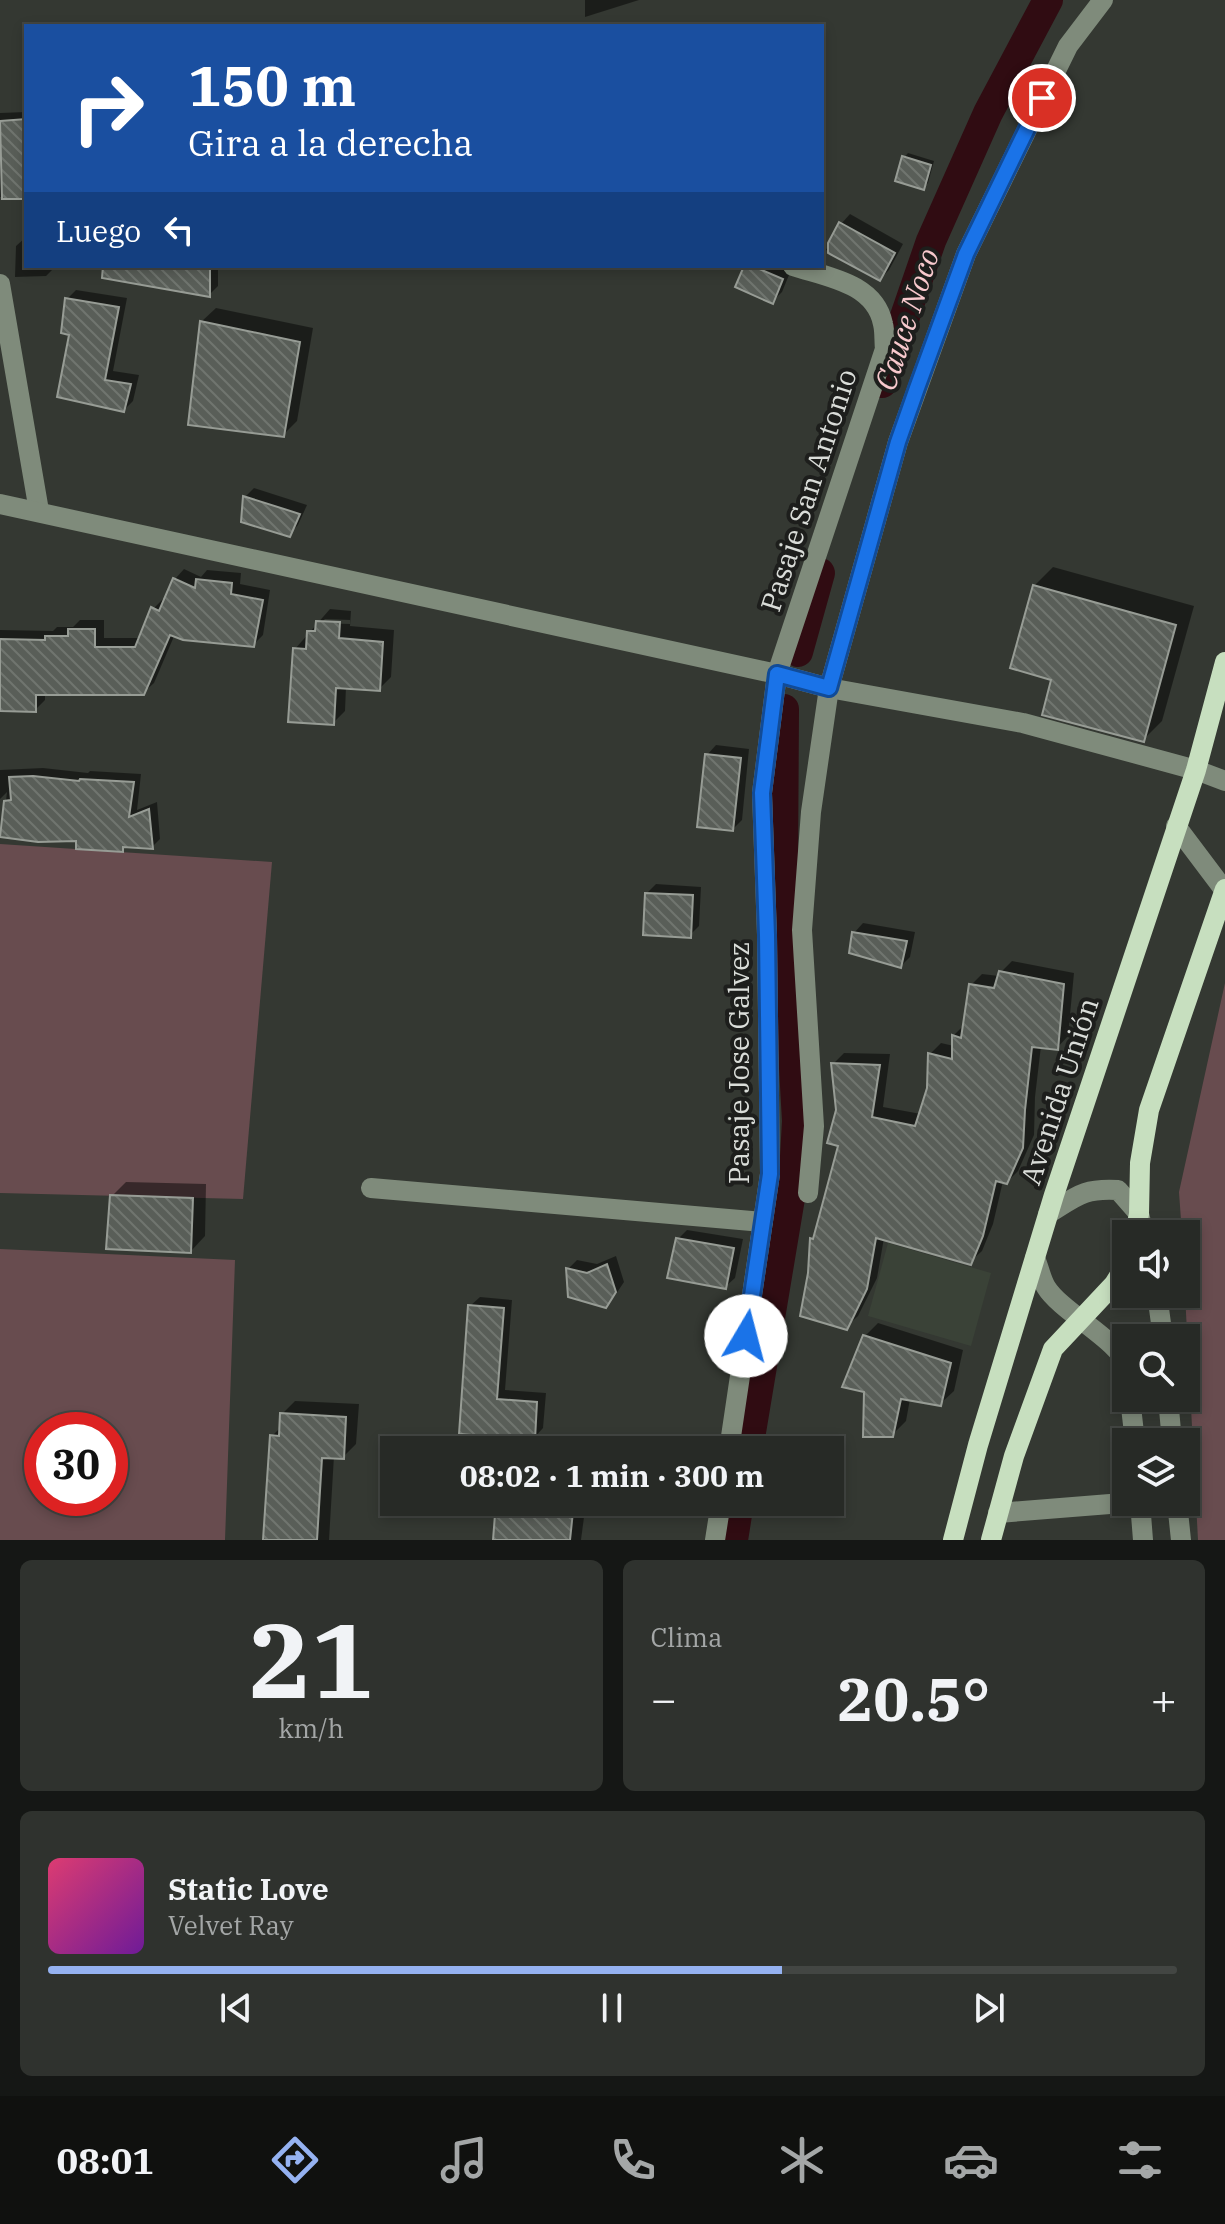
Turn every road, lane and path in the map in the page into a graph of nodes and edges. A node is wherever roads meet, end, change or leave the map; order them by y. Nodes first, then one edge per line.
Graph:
1 (1103, 0) edge
2 (799, 268) edge
3 (0, 284) edge
4 (0, 504) edge
5 (39, 511) junction
6 (1225, 662) edge
7 (777, 674) junction
8 (829, 688) junction
9 (1196, 770) junction
10 (1225, 781) edge
11 (1176, 826) junction
12 (1225, 890) edge
13 (371, 1188) dead end
14 (808, 1193) dead end
15 (1048, 1214) junction
16 (1135, 1220) edge
17 (1139, 1220) edge
18 (763, 1222) junction
19 (1035, 1258) junction
20 (1112, 1286) edge
21 (1079, 1320) junction
22 (1112, 1345) edge
23 (731, 1436) edge
24 (1112, 1504) edge
25 (998, 1513) junction
26 (719, 1516) edge
27 (1139, 1516) edge
28 (1178, 1516) edge
29 (715, 1540) edge
30 (953, 1540) edge
31 (991, 1540) edge
32 (1143, 1540) edge
33 (1181, 1540) edge

1 - 8 street
2 - 7 street, Pasaje San Antonio
3 - 5 street
4 - 5 street
5 - 7 street
6 - 9 main road, Avenida Unión
7 - 8 street
7 - 18 street, Pasaje Jose Galvez
8 - 9 street
8 - 14 street
9 - 10 street
9 - 11 main road, Avenida Unión
11 - 12 street
11 - 15 main road, Avenida Unión
12 - 17 main road
13 - 18 street
15 - 16 street
15 - 19 main road, Avenida Unión
18 - 23 street, Pasaje Jose Galvez
19 - 21 street
19 - 30 main road, Avenida Unión
20 - 21 main road
21 - 22 street
21 - 25 main road
24 - 25 street
25 - 31 main road
26 - 29 street
27 - 32 street
28 - 33 street

